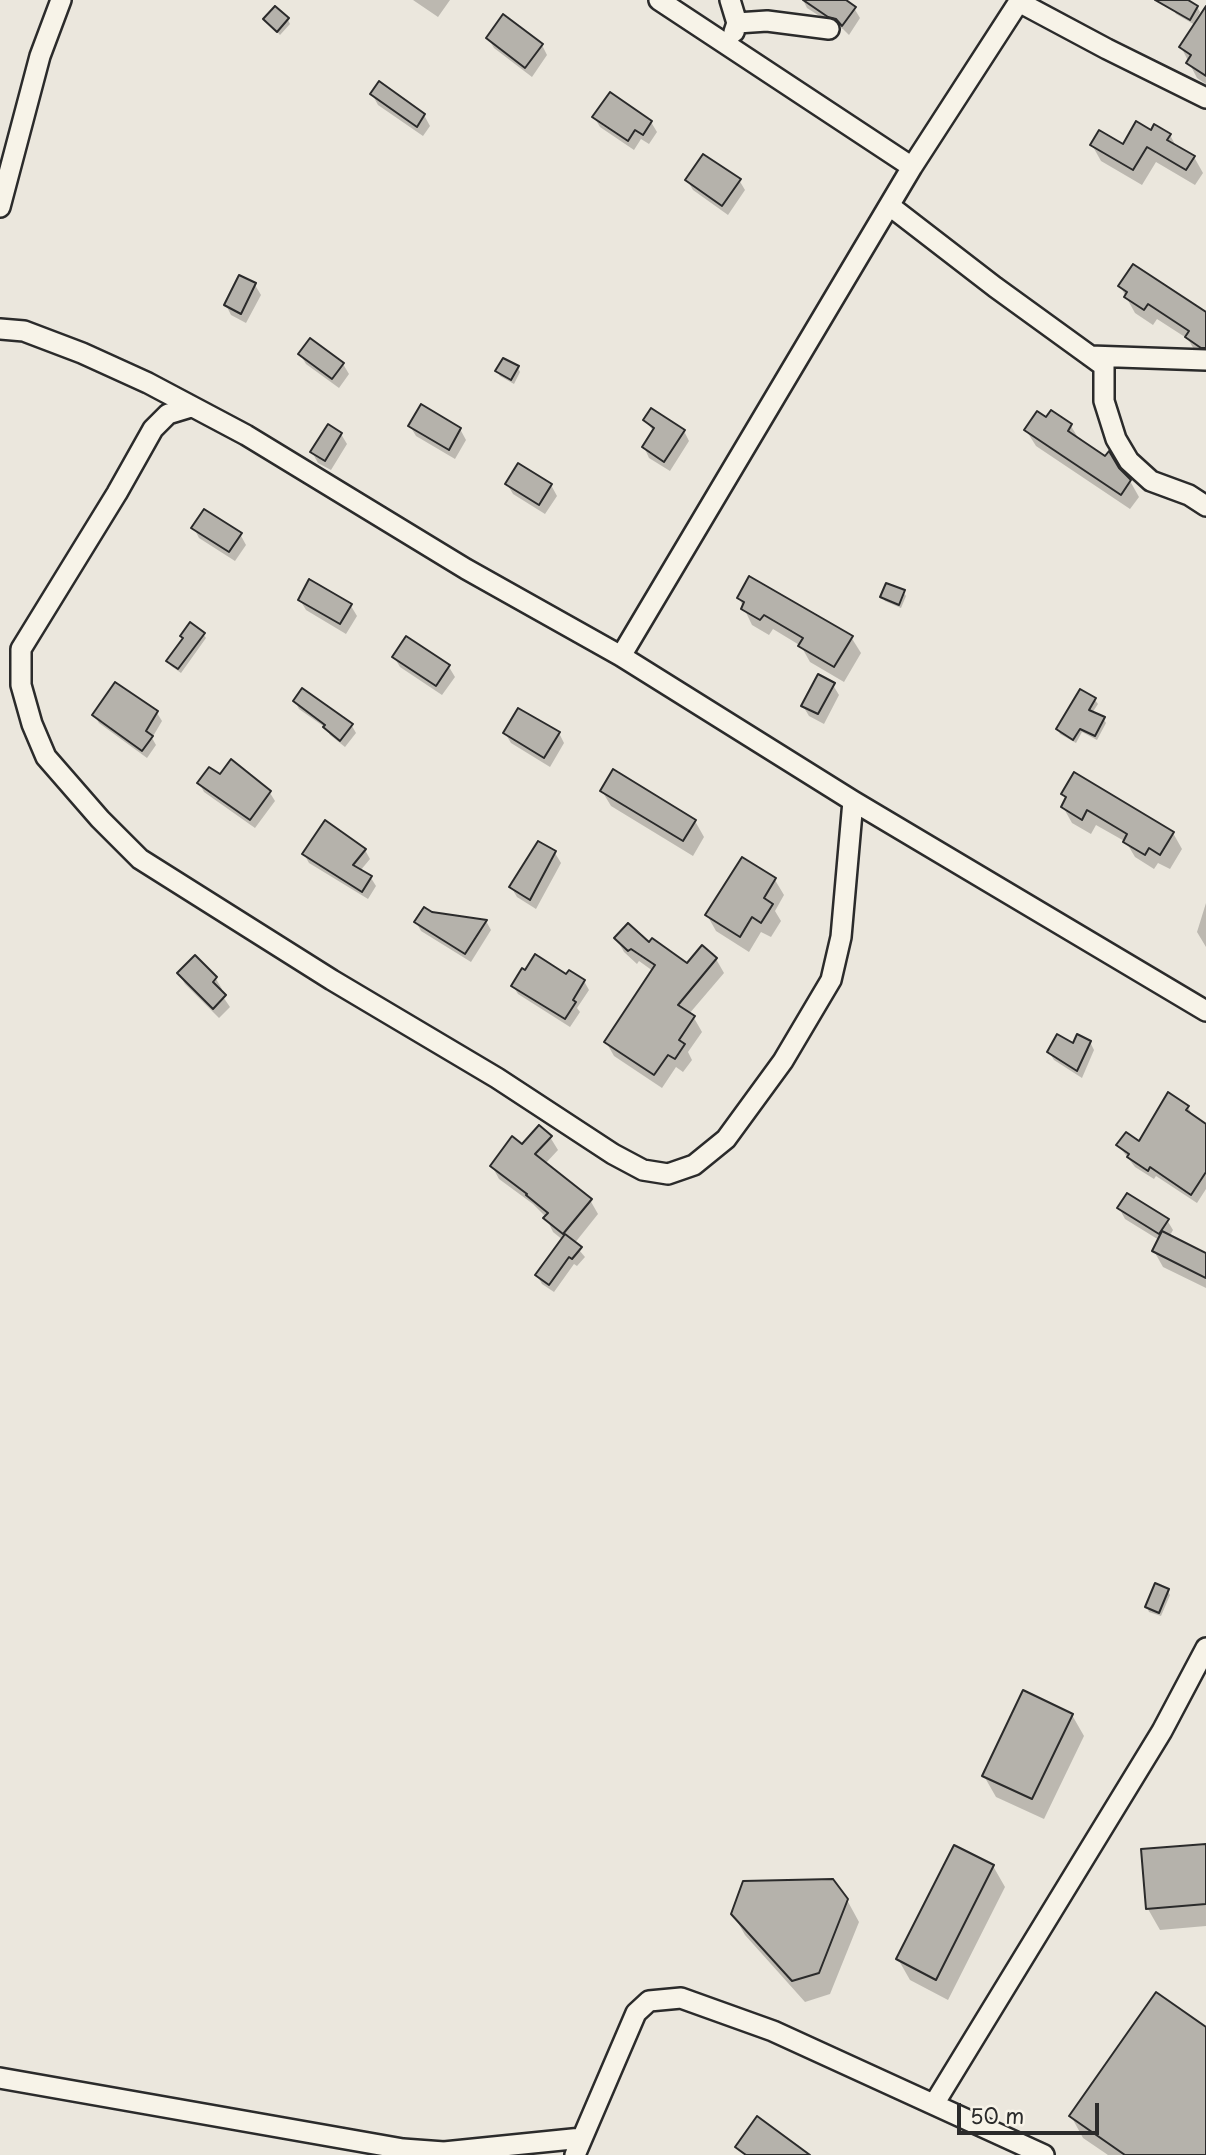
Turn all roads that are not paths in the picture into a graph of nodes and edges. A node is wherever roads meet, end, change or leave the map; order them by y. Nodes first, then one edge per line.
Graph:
1 (61, 0) edge
2 (659, 0) edge
3 (730, 0) edge
4 (1019, 1) edge
5 (737, 23) junction
6 (829, 29) dead end
7 (729, 47) junction
8 (1206, 98) edge
9 (912, 167) junction
10 (890, 206) junction
11 (0, 207) edge
12 (0, 330) edge
13 (1090, 356) junction
14 (1206, 360) edge
15 (191, 407) junction
16 (1206, 506) edge
17 (621, 656) junction
18 (853, 801) junction
19 (1206, 1011) edge
20 (1206, 1648) edge
21 (0, 2078) edge
22 (934, 2104) junction
23 (578, 2147) edge
24 (1044, 2155) edge

1 - 11 street
2 - 7 street
3 - 5 street
4 - 8 street
4 - 9 street
5 - 6 street
5 - 7 street
7 - 9 street
9 - 10 street
10 - 13 street
10 - 17 street
12 - 15 street
13 - 14 street
13 - 16 street
15 - 17 street
15 - 18 street
17 - 18 street
18 - 19 street
20 - 22 street
21 - 23 street
22 - 23 street
22 - 24 street

